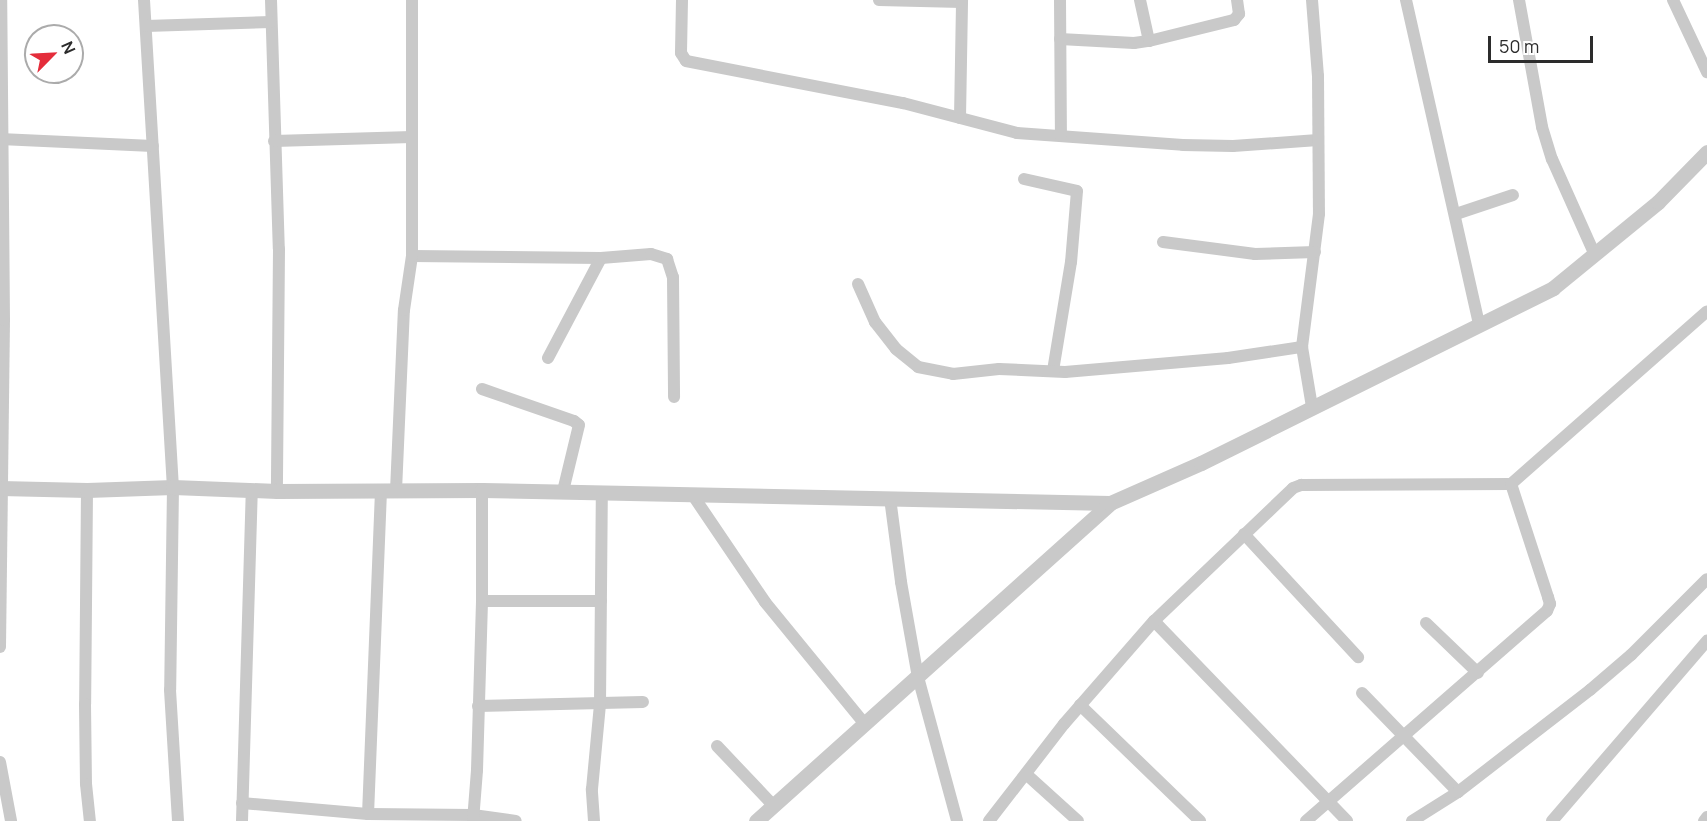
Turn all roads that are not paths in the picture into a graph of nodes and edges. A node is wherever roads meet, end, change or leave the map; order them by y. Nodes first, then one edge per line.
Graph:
1 (1, 0) edge
2 (144, 0) edge
3 (271, 0) edge
4 (412, 0) edge
5 (682, 0) edge
6 (879, 0) edge
7 (1060, 0) edge
8 (1140, 0) edge
9 (1237, 0) edge
10 (1312, 0) edge
11 (1406, 0) edge
12 (1519, 0) edge
13 (1674, 0) edge
14 (962, 1) edge
15 (271, 22) junction
16 (146, 26) junction
17 (1060, 39) junction
18 (1149, 40) junction
19 (1707, 72) edge
20 (960, 117) junction
21 (1061, 136) junction
22 (412, 137) junction
23 (1, 139) edge
24 (1318, 140) junction
25 (274, 141) junction
26 (153, 146) junction
27 (1707, 152) edge
28 (1024, 179) dead end
29 (1513, 195) dead end
30 (1456, 214) junction
31 (1163, 242) dead end
32 (1315, 252) junction
33 (1595, 255) junction
34 (412, 256) junction
35 (601, 258) junction
36 (858, 284) dead end
37 (1707, 311) edge
38 (1479, 324) junction
39 (1302, 347) junction
40 (548, 358) dead end
41 (1053, 371) junction
42 (482, 389) dead end
43 (674, 397) dead end
44 (1312, 407) junction
45 (1511, 484) junction
46 (173, 487) junction
47 (1, 488) edge
48 (87, 490) junction
49 (252, 490) junction
50 (482, 490) junction
51 (277, 491) junction
52 (388, 491) junction
53 (563, 491) junction
54 (602, 492) junction
55 (692, 494) junction
56 (890, 498) junction
57 (1110, 503) junction
58 (1244, 534) junction
59 (1707, 579) edge
60 (482, 601) junction
61 (602, 601) junction
62 (1154, 621) junction
63 (1426, 623) dead end
64 (1707, 641) edge
65 (0, 647) edge
66 (1359, 657) dead end
67 (1478, 673) junction
68 (918, 677) junction
69 (1362, 693) dead end
70 (643, 702) dead end
71 (600, 704) junction
72 (1080, 705) junction
73 (478, 706) junction
74 (864, 723) junction
75 (1403, 736) junction
76 (717, 746) dead end
77 (0, 762) edge
78 (1026, 774) junction
79 (1458, 792) junction
80 (1329, 801) junction
81 (242, 803) junction
82 (772, 804) junction
83 (368, 814) junction
84 (1707, 817) edge
85 (473, 818) edge
86 (11, 821) edge
87 (90, 821) edge
88 (178, 821) edge
89 (242, 821) edge
90 (516, 821) edge
91 (594, 821) edge
92 (756, 821) edge
93 (957, 821) edge
94 (989, 821) edge
95 (1078, 821) edge
96 (1200, 821) edge
97 (1306, 821) edge
98 (1347, 821) edge
99 (1412, 821) edge
100 (1552, 821) edge
101 (1704, 821) edge

1 - 23 street
2 - 16 street
3 - 15 street
4 - 22 street
5 - 20 street
6 - 14 street
7 - 17 street
8 - 18 street
9 - 18 street
10 - 24 street
11 - 30 street
12 - 33 street
13 - 19 street
14 - 20 street
15 - 16 street
15 - 25 street
16 - 26 street
17 - 18 street
17 - 21 street
20 - 21 street
21 - 24 street
22 - 25 street
22 - 34 street
23 - 26 street
23 - 47 street
24 - 32 street
25 - 51 street
26 - 46 street
27 - 33 street
28 - 41 street
29 - 30 street
30 - 38 street
31 - 32 street
32 - 39 street
33 - 38 street
34 - 35 street
34 - 52 street
35 - 40 street
35 - 43 street
36 - 41 street
37 - 45 street
38 - 44 street
39 - 41 street
39 - 44 street
42 - 53 street
44 - 57 street
45 - 58 street
45 - 67 street
46 - 48 street
46 - 49 street
46 - 88 street
47 - 48 street
47 - 65 street
48 - 87 street
49 - 51 street
49 - 81 street
50 - 52 street
50 - 53 street
50 - 60 street
51 - 52 street
52 - 83 street
53 - 54 street
54 - 55 street
54 - 61 street
55 - 56 street
55 - 74 street
56 - 57 street
56 - 68 street
57 - 68 street
58 - 62 street
58 - 66 street
59 - 79 street
60 - 61 street
60 - 73 street
61 - 71 street
62 - 72 street
62 - 80 street
63 - 67 street
64 - 100 street
67 - 75 street
68 - 74 street
68 - 93 street
69 - 75 street
70 - 71 street
71 - 73 street
71 - 91 street
72 - 78 street
72 - 96 street
73 - 85 street
74 - 82 street
75 - 79 street
75 - 80 street
76 - 82 street
77 - 86 street
78 - 94 street
78 - 95 street
79 - 99 street
80 - 97 street
80 - 98 street
81 - 83 street
81 - 89 street
82 - 92 street
83 - 85 street
84 - 101 street
85 - 90 street

